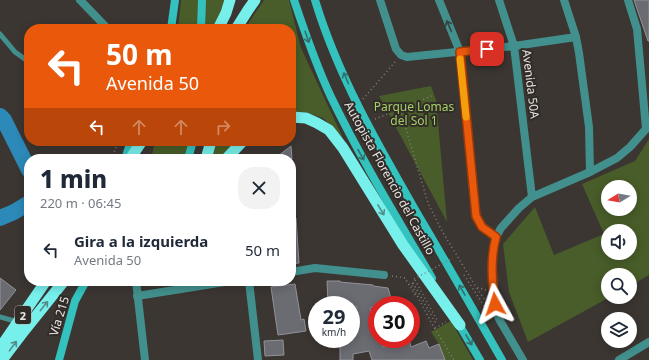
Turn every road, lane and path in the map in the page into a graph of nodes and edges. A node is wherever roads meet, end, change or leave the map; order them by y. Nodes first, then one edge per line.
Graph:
1 (80, 0) edge
2 (175, 0) edge
3 (202, 0) edge
4 (230, 0) edge
5 (255, 0) edge
6 (294, 0) edge
7 (315, 0) edge
8 (380, 0) edge
9 (439, 0) edge
10 (499, 0) edge
11 (564, 0) edge
12 (628, 0) edge
13 (103, 24) edge
14 (172, 24) edge
15 (201, 24) edge
16 (221, 24) edge
17 (239, 24) edge
18 (0, 34) edge
19 (576, 37) junction
20 (514, 46) junction
21 (460, 52) junction
22 (404, 56) junction
23 (24, 58) edge
24 (434, 95) dead end
25 (358, 105) junction
26 (400, 108) junction
27 (296, 117) edge
28 (367, 123) junction
29 (648, 128) edge
30 (238, 146) edge
31 (231, 154) edge
32 (590, 172) junction
33 (532, 196) junction
34 (496, 237) junction
35 (453, 258) dead end
36 (296, 271) edge
37 (462, 272) dead end
38 (384, 275) joint
39 (43, 286) edge
40 (60, 286) edge
41 (83, 286) edge
42 (136, 286) edge
43 (200, 286) edge
44 (249, 286) edge
45 (476, 287) junction
46 (494, 293) junction
47 (137, 296) junction
48 (417, 296) edge
49 (417, 296) edge
50 (420, 301) edge
51 (487, 304) dead end
52 (491, 309) dead end
53 (0, 317) edge
54 (457, 321) junction
55 (18, 322) junction
56 (435, 328) junction
57 (649, 342) edge
58 (0, 348) edge
59 (624, 359) edge
60 (2, 360) edge
61 (59, 360) edge
62 (145, 360) edge
63 (258, 360) edge
64 (454, 360) edge
65 (480, 360) edge
66 (502, 360) edge
67 (523, 360) edge

1 - 13 street
2 - 14 main road
3 - 15 main road
4 - 16 highway
5 - 17 highway
6 -> 54 main road, Autopista Florencio del Castillo
25 -> 7 main road, Autopista Florencio del Castillo
8 - 22 street
21 -> 9 street
10 - 20 street, Avenida 50A
11 - 19 street
12 - 29 street
18 - 23 lane
19 - 20 street
19 - 32 street
20 - 21 street
20 - 33 street, Avenida 50A
21 - 22 street
21 - 34 street
22 - 25 path
24 - 26 path
25 - 28 main road, Autopista Florencio del Castillo
26 - 28 path
26 - 45 path
27 -> 54 highway
66 -> 28 main road, Autopista Florencio del Castillo
29 - 32 street
30 - 31 highway
32 - 33 street
33 - 34 street
34 - 46 street
35 - 48 path, bridge
36 - 38 street
37 - 52 path
38 - 49 path
39 - 55 highway, 2
60 -> 40 highway, 2
41 - 61 main road, Vía 215
42 - 47 street
43 - 47 street
44 - 63 street
45 - 46 path
45 - 51 path
46 - 67 street
47 - 62 street
50 - 56 path
53 - 55 lane
54 - 56 path
54 -> 65 main road, Autopista Florencio del Castillo
55 - 58 highway, 2
56 - 64 path
57 - 59 street

